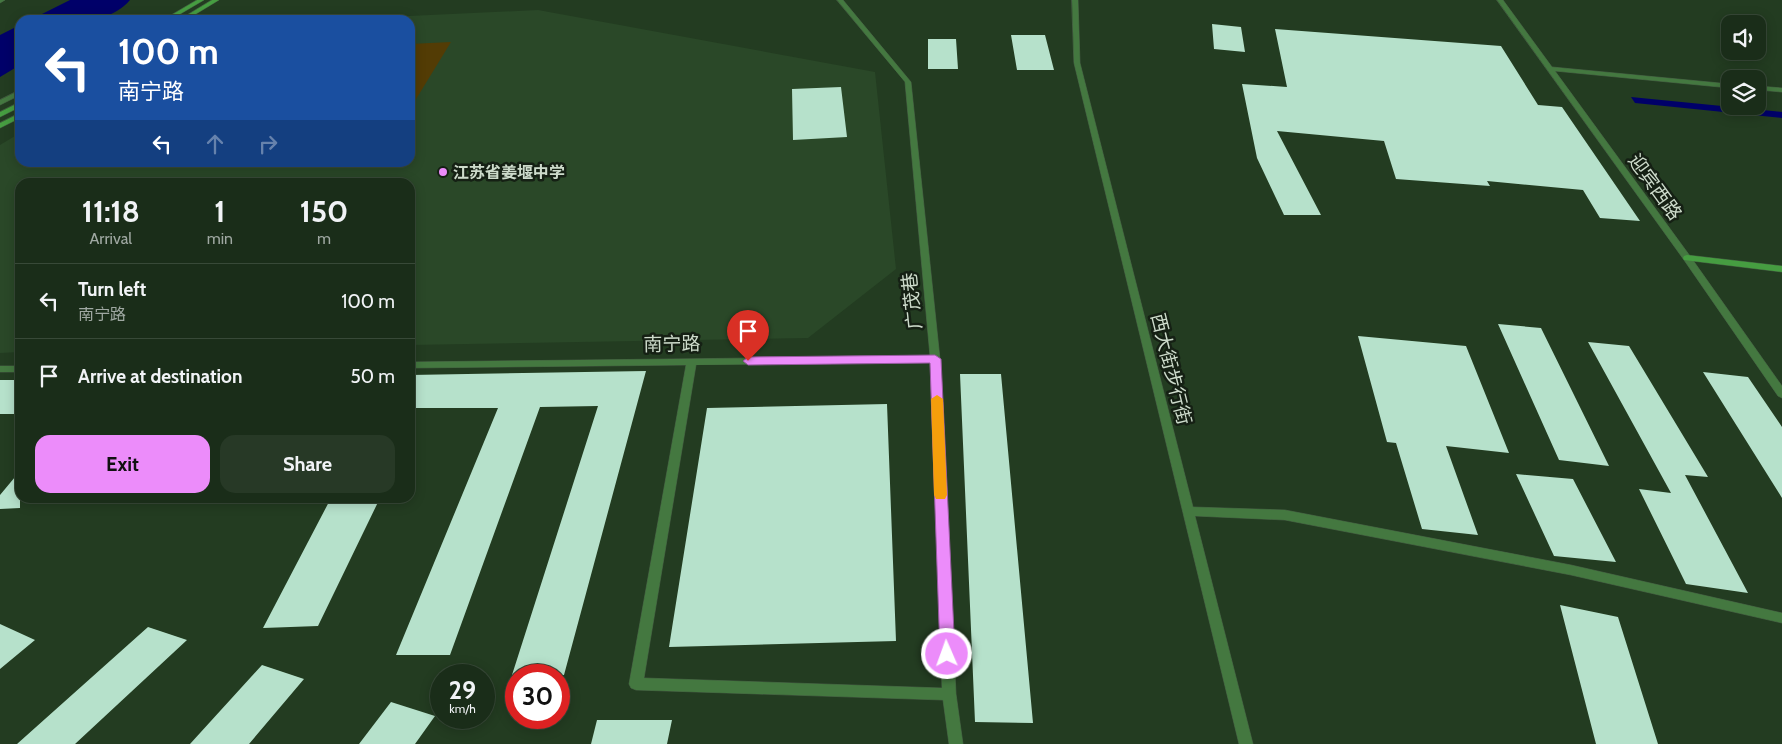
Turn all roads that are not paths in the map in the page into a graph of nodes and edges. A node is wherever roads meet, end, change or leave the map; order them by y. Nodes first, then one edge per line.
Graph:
1 (201, 0) edge
2 (216, 0) edge
3 (840, 0) edge
4 (1075, 0) edge
5 (1500, 0) edge
6 (175, 15) edge
7 (190, 15) edge
8 (1550, 69) junction
9 (1721, 85) edge
10 (1766, 89) edge
11 (1782, 90) edge
12 (15, 94) edge
13 (0, 103) edge
14 (15, 107) edge
15 (0, 115) edge
16 (15, 118) edge
17 (0, 126) edge
18 (1687, 258) junction
19 (1782, 269) edge
20 (935, 359) junction
21 (692, 362) junction
22 (415, 365) edge
23 (0, 369) edge
24 (15, 369) edge
25 (1782, 394) edge
26 (1188, 511) junction
27 (1782, 618) edge
28 (949, 694) junction
29 (956, 744) edge
30 (1246, 744) edge

1 - 6 street
2 - 7 street
3 - 20 street, 广茂巷
4 - 26 street, 西大街步行街
5 - 8 street, 迎宾西路
8 - 9 street
8 - 18 street, 迎宾西路
10 - 11 street
12 - 13 street
14 - 15 street
16 - 17 street
18 - 19 street
18 - 25 street, 迎宾西路
20 - 21 street, 南宁路
20 - 28 street, 广茂巷
21 - 22 street, 南宁路
21 - 28 street
23 - 24 street
26 - 27 street
26 - 30 street, 西大街步行街
28 - 29 street, 广茂巷

